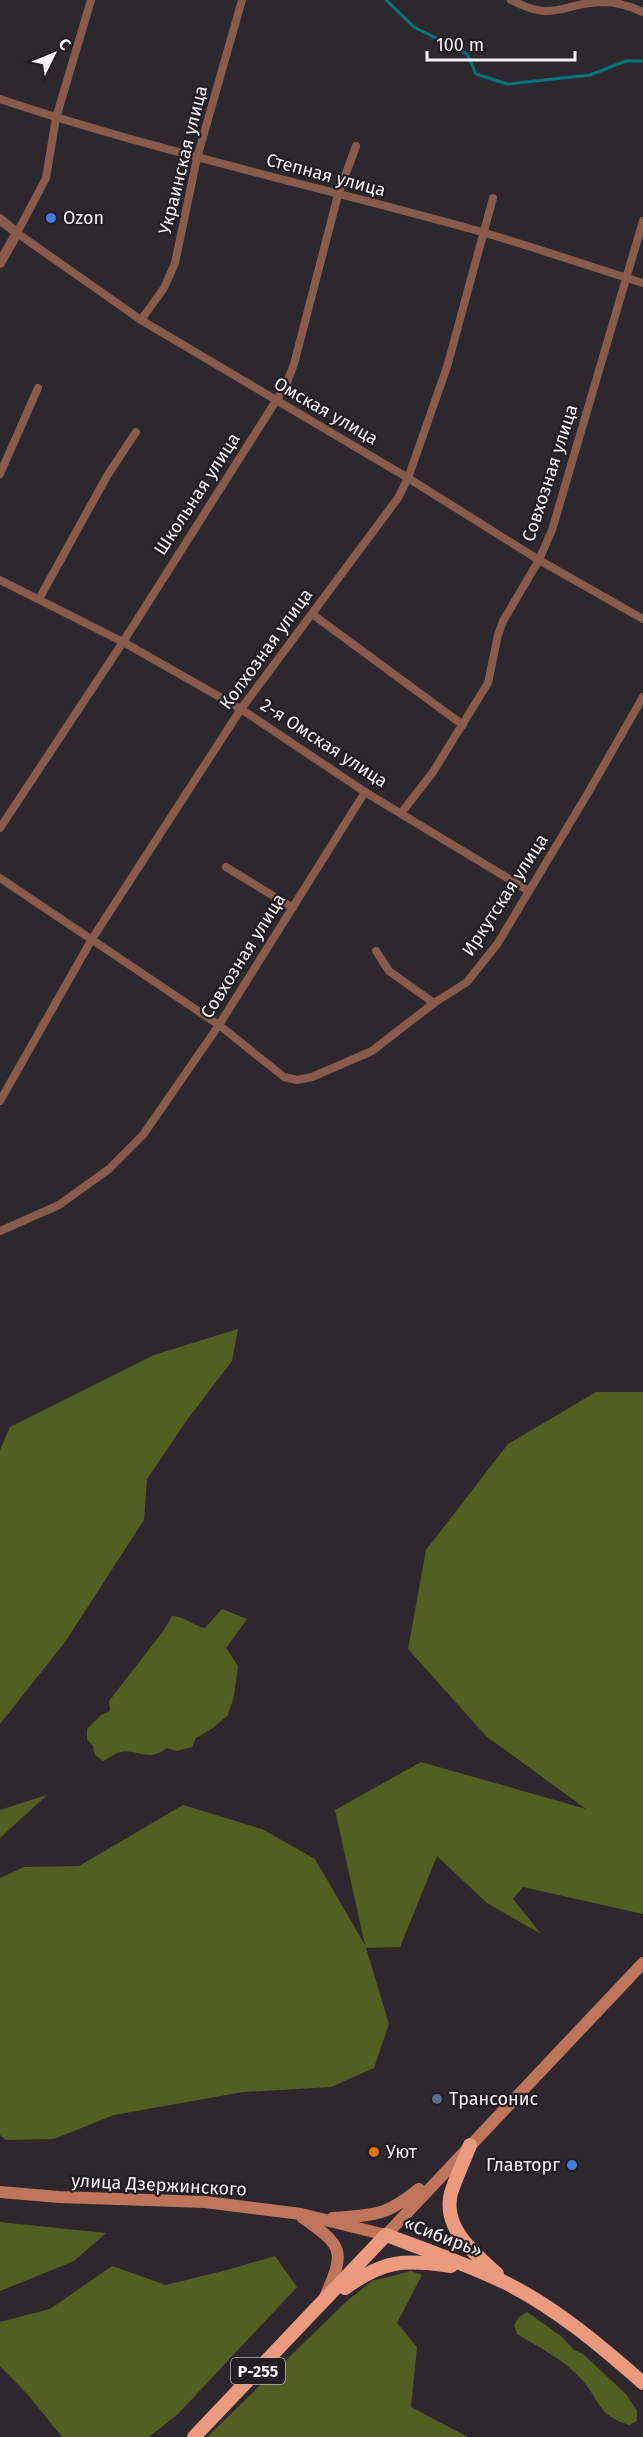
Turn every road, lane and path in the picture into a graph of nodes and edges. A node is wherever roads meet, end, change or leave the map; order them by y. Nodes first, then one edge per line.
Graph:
1 (92, 0) edge
2 (242, 0) edge
3 (511, 0) edge
4 (643, 12) edge
5 (0, 99) edge
6 (56, 118) junction
7 (356, 146) dead end
8 (197, 158) junction
9 (338, 195) junction
10 (493, 198) dead end
11 (0, 219) edge
12 (643, 222) edge
13 (17, 233) junction
14 (483, 233) junction
15 (0, 263) edge
16 (628, 278) junction
17 (643, 283) edge
18 (141, 320) junction
19 (38, 388) dead end
20 (276, 401) junction
21 (136, 432) dead end
22 (0, 474) edge
23 (408, 478) junction
24 (539, 560) junction
25 (0, 580) edge
26 (39, 599) junction
27 (312, 614) junction
28 (643, 619) edge
29 (123, 642) junction
30 (643, 697) edge
31 (241, 709) junction
32 (463, 725) junction
33 (365, 792) junction
34 (402, 812) junction
35 (0, 828) edge
36 (226, 867) dead end
37 (0, 878) edge
38 (529, 891) junction
39 (293, 908) junction
40 (92, 939) junction
41 (376, 951) dead end
42 (434, 1003) junction
43 (219, 1025) junction
44 (2, 1098) edge
45 (0, 1231) edge
46 (643, 1963) edge
47 (470, 2145) junction
48 (453, 2162) junction
49 (0, 2192) edge
50 (296, 2213) junction
51 (324, 2219) junction
52 (386, 2235) junction
53 (476, 2269) junction
54 (508, 2284) junction
55 (321, 2305) junction
56 (643, 2383) edge
57 (194, 2437) edge

1 - 6 street
2 - 8 street, Украинская улица
3 - 4 street
5 - 6 street, Степная улица
6 - 8 street, Степная улица
6 - 13 street
7 - 9 street, Школьная улица
8 - 9 street, Степная улица
8 - 18 street, Украинская улица
9 - 14 street, Степная улица
9 - 20 street, Школьная улица
10 - 14 street, Колхозная улица
11 - 13 street, Омская улица
12 - 16 street, Совхозная улица
13 - 15 street
13 - 18 street, Омская улица
14 - 16 street, Степная улица
14 - 23 street, Колхозная улица
16 - 17 street, Степная улица
16 - 24 street, Совхозная улица
18 - 20 street, Омская улица
19 - 22 street
20 - 23 street, Омская улица
20 - 29 street, Школьная улица
21 - 26 street
23 - 24 street, Омская улица
23 - 27 street, Колхозная улица
24 - 28 street, Омская улица
24 - 32 street, Совхозная улица
25 - 26 street, 2-я Омская улица
26 - 29 street, 2-я Омская улица
27 - 31 street, Колхозная улица
27 - 32 street
29 - 31 street, 2-я Омская улица
29 - 35 street, Школьная улица
30 - 38 street, Иркутская улица
31 - 33 street, 2-я Омская улица
31 - 40 street, Колхозная улица
32 - 34 street, Совхозная улица
33 - 34 street, 2-я Омская улица
33 - 39 street, Совхозная улица
34 - 38 street, 2-я Омская улица
36 - 39 street
37 - 40 street
38 - 42 street, Иркутская улица
39 - 43 street, Совхозная улица
40 - 43 street
40 - 44 street, Колхозная улица
41 - 42 street
42 - 43 street, Иркутская улица
43 - 45 street, Совхозная улица
46 - 47 main road
47 - 48 main road
47 - 54 highway
48 - 51 main road
48 - 52 main road
49 - 50 main road, улица Дзержинского
50 - 51 main road, улица Дзержинского
50 - 55 main road
51 - 52 main road, улица Дзержинского
52 - 53 highway, «Сибирь»
52 - 55 highway, «Сибирь» / Р-255
53 - 54 highway, «Сибирь»
53 - 55 highway
54 - 56 highway
55 - 57 highway, Р-255

